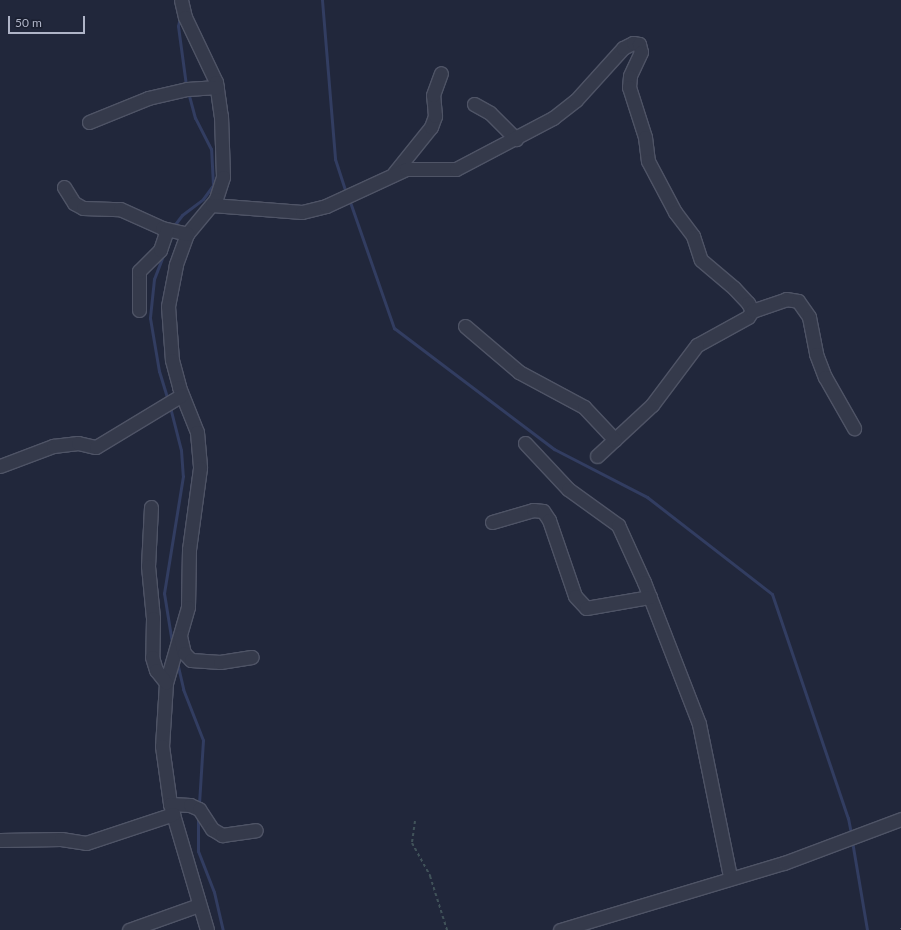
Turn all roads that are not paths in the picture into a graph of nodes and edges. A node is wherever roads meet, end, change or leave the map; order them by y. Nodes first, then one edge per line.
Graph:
1 (180, 0) edge
2 (441, 73) dead end
3 (217, 86) junction
4 (474, 104) dead end
5 (89, 122) dead end
6 (516, 139) junction
7 (394, 173) junction
8 (64, 187) dead end
9 (212, 205) junction
10 (167, 230) junction
11 (187, 234) junction
12 (139, 310) dead end
13 (752, 311) junction
14 (465, 326) dead end
15 (182, 395) junction
16 (854, 428) dead end
17 (615, 440) junction
18 (525, 443) dead end
19 (598, 456) dead end
20 (0, 466) edge
21 (151, 507) dead end
22 (492, 522) dead end
23 (650, 597) junction
24 (180, 636) junction
25 (252, 657) dead end
26 (166, 683) junction
27 (171, 809) junction
28 (901, 819) edge
29 (256, 830) dead end
30 (0, 840) edge
31 (730, 877) junction
32 (199, 905) junction
33 (129, 930) edge
34 (207, 930) edge
35 (560, 930) edge

1 - 3 street
2 - 7 street
3 - 5 street
3 - 9 street
4 - 6 street
6 - 7 street
6 - 13 street
7 - 9 street
8 - 10 street
9 - 11 street
10 - 11 street
10 - 12 street
11 - 15 street
13 - 16 street
13 - 17 street
14 - 17 street
15 - 20 street
15 - 24 street
17 - 19 street
18 - 23 street
21 - 26 street
22 - 23 street
23 - 31 street
24 - 25 street
24 - 26 street
26 - 27 street
27 - 29 street
27 - 30 street
27 - 32 street
28 - 31 street
31 - 35 street
32 - 33 street
32 - 34 street

